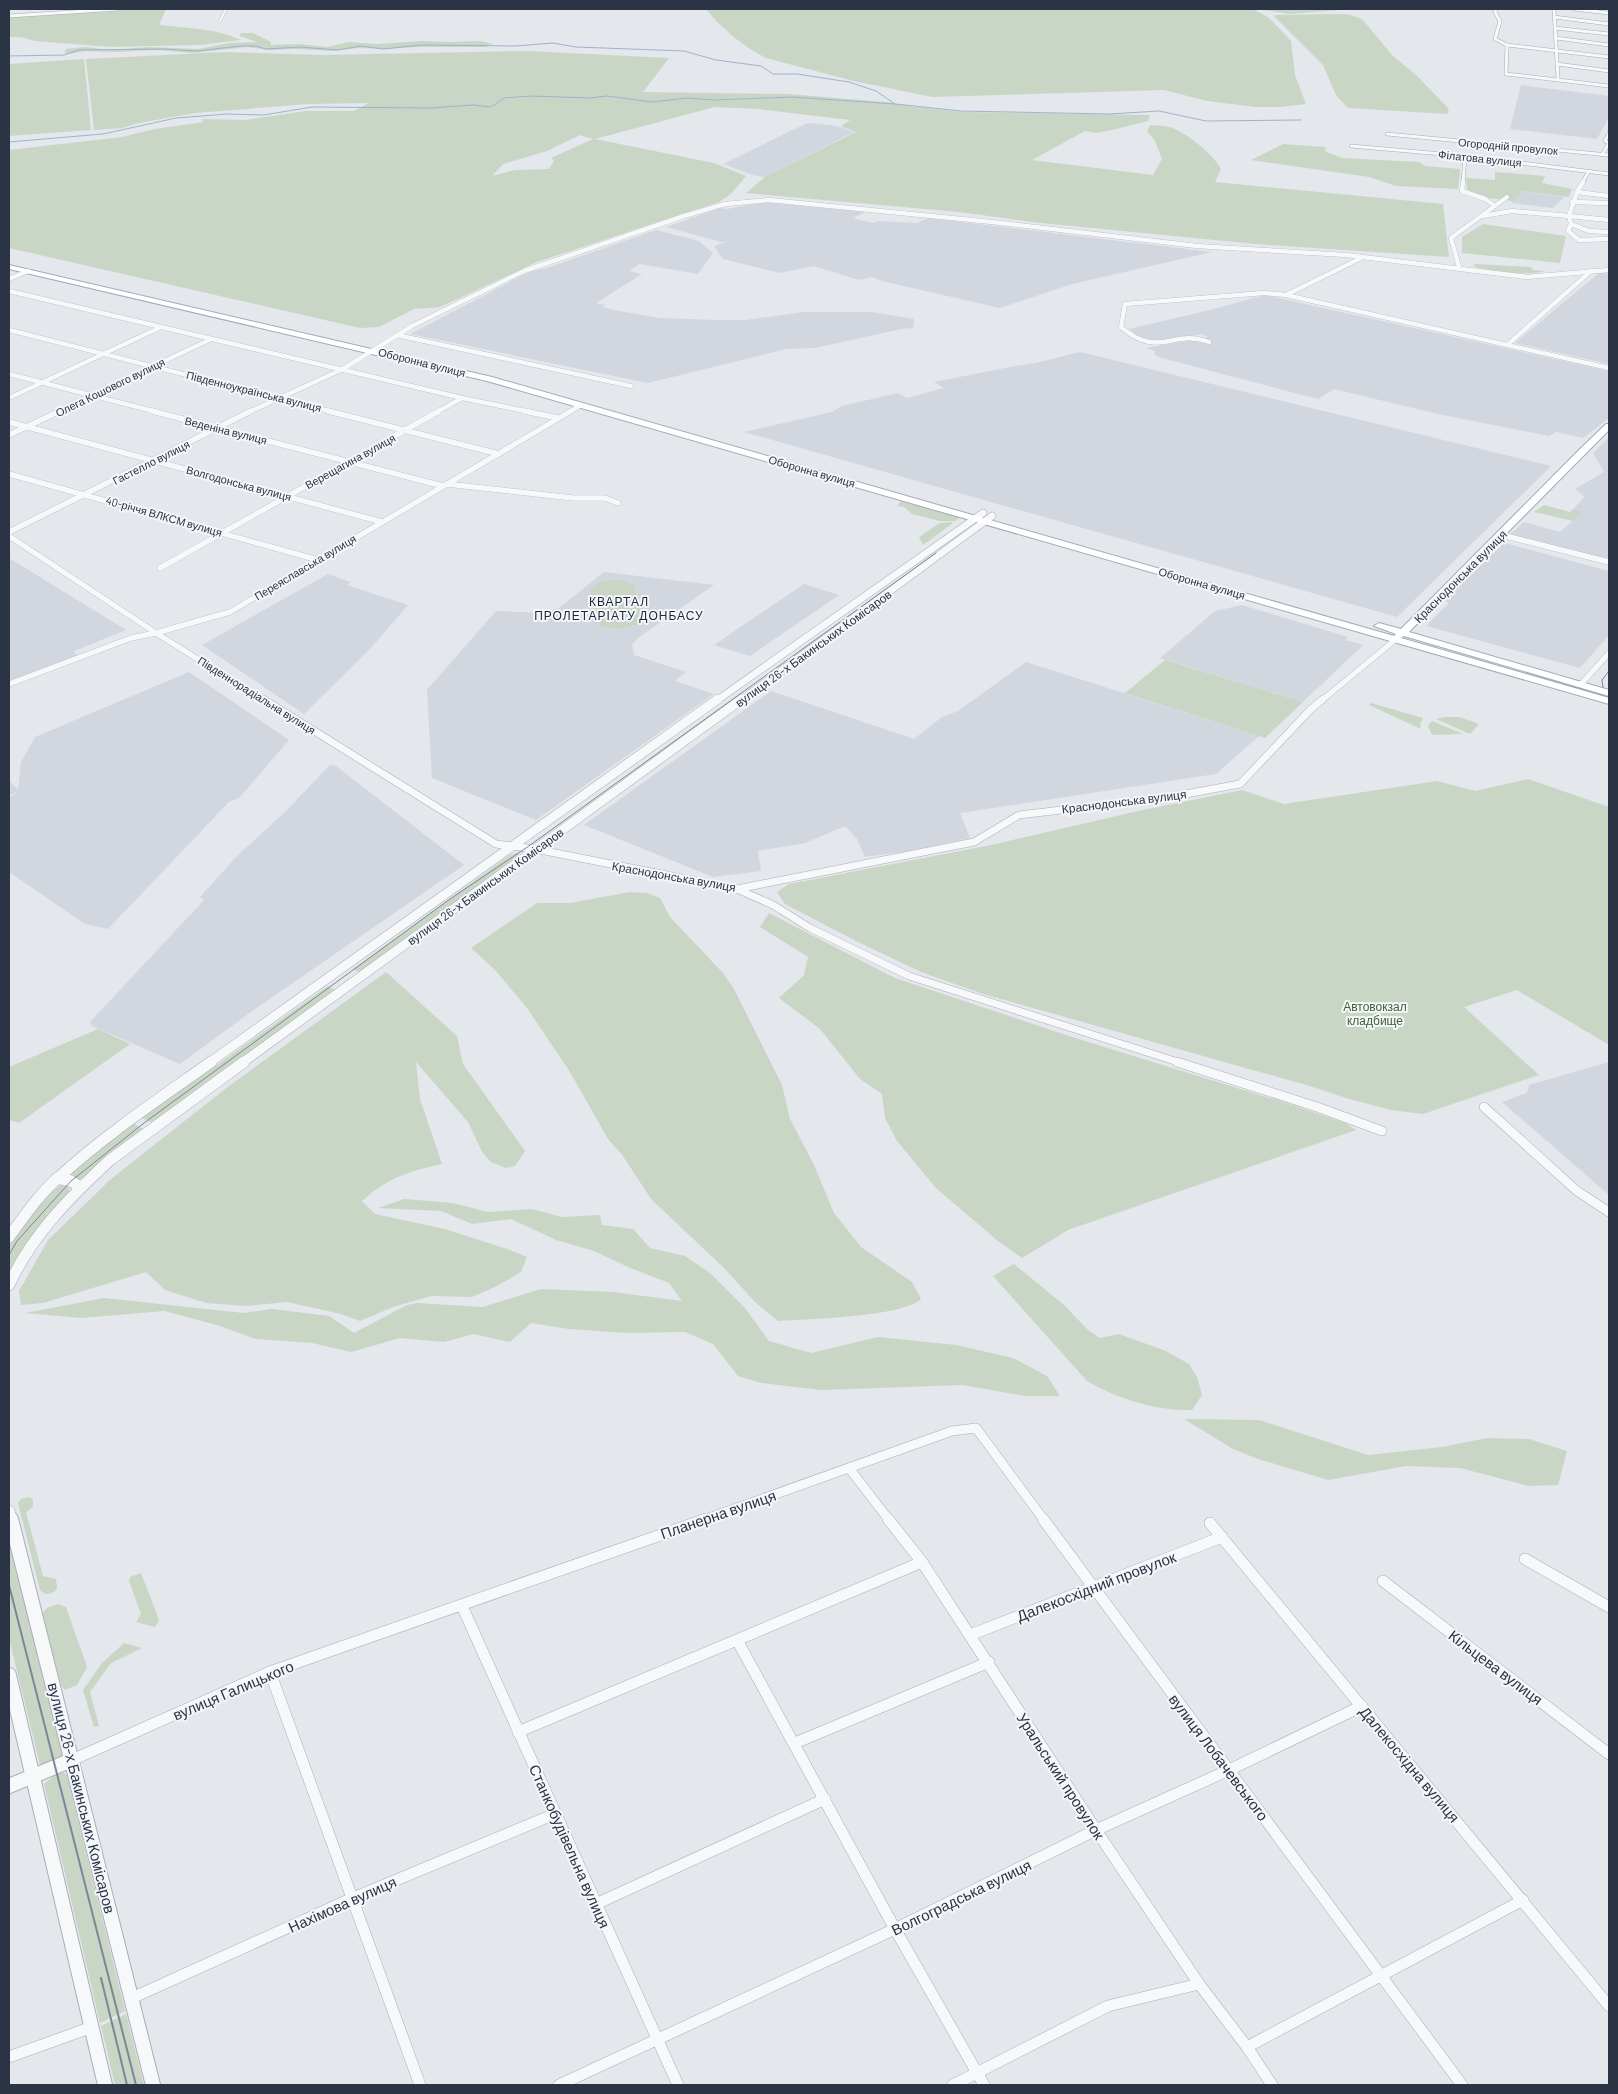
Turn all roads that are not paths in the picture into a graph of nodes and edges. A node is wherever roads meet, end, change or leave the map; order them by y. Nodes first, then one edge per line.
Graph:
1 (118, 9) edge
2 (226, 9) edge
3 (1496, 9) edge
4 (1554, 9) edge
5 (1574, 9) edge
6 (1580, 9) edge
7 (1587, 9) edge
8 (1609, 13) edge
9 (9, 16) edge
10 (1554, 17) junction
11 (220, 21) dead end
12 (1609, 24) edge
13 (1555, 28) junction
14 (1609, 34) edge
15 (1556, 38) junction
16 (1507, 45) junction
17 (1609, 45) edge
18 (1556, 51) junction
19 (1609, 57) edge
20 (1557, 64) junction
21 (1609, 71) edge
22 (1558, 79) junction
23 (1609, 86) edge
24 (1609, 133) edge
25 (1388, 134) dead end
26 (1350, 146) dead end
27 (1500, 146) junction
28 (1602, 155) junction
29 (1465, 156) junction
30 (1609, 156) edge
31 (1503, 160) junction
32 (1589, 171) junction
33 (1609, 174) edge
34 (1577, 192) junction
35 (1609, 196) edge
36 (1507, 197) dead end
37 (1572, 202) junction
38 (1609, 203) edge
39 (1495, 206) junction
40 (1483, 216) junction
41 (1569, 216) junction
42 (1609, 220) edge
43 (1571, 224) junction
44 (1609, 232) edge
45 (1609, 239) edge
46 (1361, 258) junction
47 (9, 265) edge
48 (1459, 268) junction
49 (1609, 270) edge
50 (28, 271) junction
51 (1591, 271) junction
52 (9, 279) edge
53 (9, 290) edge
54 (1286, 295) junction
55 (160, 327) junction
56 (9, 330) edge
57 (397, 335) junction
58 (211, 339) junction
59 (1209, 342) dead end
60 (1142, 343) junction
61 (1507, 346) junction
62 (1150, 348) dead end
63 (375, 349) junction
64 (104, 354) junction
65 (153, 366) junction
66 (1609, 368) edge
67 (343, 369) junction
68 (9, 374) edge
69 (42, 382) junction
70 (631, 386) dead end
71 (93, 396) junction
72 (9, 398) edge
73 (277, 398) junction
74 (462, 398) junction
75 (581, 404) junction
76 (558, 418) junction
77 (9, 422) edge
78 (1609, 426) edge
79 (26, 427) junction
80 (220, 428) junction
81 (407, 429) junction
82 (9, 435) edge
83 (499, 454) junction
84 (153, 461) junction
85 (349, 462) junction
86 (9, 474) edge
87 (445, 485) junction
88 (87, 494) junction
89 (287, 496) junction
90 (618, 502) dead end
91 (984, 517) junction
92 (382, 522) junction
93 (221, 532) junction
94 (9, 534) edge
95 (1502, 535) junction
96 (927, 551) junction
97 (941, 555) junction
98 (318, 560) junction
99 (1609, 562) edge
100 (160, 568) dead end
101 (156, 633) junction
102 (1399, 636) junction
103 (1609, 653) edge
104 (9, 684) edge
105 (1582, 684) junction
106 (1609, 692) edge
107 (1609, 701) edge
108 (509, 847) junction
109 (535, 849) junction
110 (737, 889) junction
111 (1484, 1107) dead end
112 (134, 1117) junction
113 (152, 1128) junction
114 (1382, 1131) dead end
115 (57, 1178) junction
116 (80, 1187) junction
117 (1609, 1212) edge
118 (9, 1237) edge
119 (9, 1285) edge
120 (976, 1428) joint
121 (849, 1468) junction
122 (9, 1511) edge
123 (1210, 1522) dead end
124 (1222, 1537) junction
125 (1525, 1559) dead end
126 (922, 1562) junction
127 (1382, 1581) dead end
128 (1092, 1587) junction
129 (462, 1606) junction
130 (1609, 1607) edge
131 (970, 1635) junction
132 (736, 1640) junction
133 (989, 1662) junction
134 (270, 1672) junction
135 (9, 1675) edge
136 (1362, 1706) junction
137 (518, 1732) junction
138 (795, 1743) junction
139 (1609, 1754) edge
140 (72, 1760) junction
141 (1229, 1770) junction
142 (32, 1775) junction
143 (9, 1786) edge
144 (825, 1799) junction
145 (555, 1814) junction
146 (1096, 1830) junction
147 (353, 1898) junction
148 (1523, 1900) junction
149 (596, 1904) junction
150 (895, 1929) junction
151 (1381, 1977) junction
152 (1199, 1984) junction
153 (132, 1998) junction
154 (1609, 2006) edge
155 (92, 2027) junction
156 (658, 2040) junction
157 (1247, 2047) junction
158 (9, 2057) edge
159 (977, 2073) junction
160 (105, 2085) edge
161 (153, 2085) edge
162 (420, 2085) edge
163 (559, 2085) edge
164 (678, 2085) edge
165 (953, 2085) edge
166 (984, 2085) edge
167 (1272, 2085) edge
168 (1462, 2085) edge

1 - 9 street
2 - 11 street
3 - 16 street
4 - 10 street
5 - 6 street
6 - 7 street
6 - 8 street
10 - 12 street
10 - 13 street
13 - 14 street
13 - 15 street
15 - 17 street
15 - 18 street
16 - 18 street
16 - 22 street
18 - 19 street
18 - 20 street
20 - 21 street
20 - 22 street
22 - 23 street
24 - 28 street
25 - 27 street, Огородній провулок
26 - 29 street, Філатова вулиця
27 - 28 street, Огородній провулок
27 - 31 street
28 - 30 street, Огородній провулок
29 - 31 street, Філатова вулиця
29 - 39 street
31 - 32 street, Філатова вулиця
32 - 33 street, Філатова вулиця
32 - 34 street
34 - 35 street
34 - 37 street
36 - 39 street
37 - 38 street
37 - 41 street
39 - 40 street
40 - 41 street
40 - 48 street
41 - 42 street
41 - 43 street
43 - 44 street
43 - 45 street
46 - 48 street, Гастелло вулиця
46 - 54 street
46 - 57 street, Гастелло вулиця
47 - 50 main road, Оборонна вулиця
47 - 63 main road, Оборонна вулиця
48 - 51 street, Гастелло вулиця
49 - 51 street, Гастелло вулиця
50 - 52 street
50 - 63 main road, Оборонна вулиця
51 - 61 street
53 - 55 street
54 - 60 street
54 - 61 street
55 - 58 street
55 - 64 street
56 - 64 street, Південноукраїнська вулиця
57 - 63 street, Гастелло вулиця
57 - 70 street
58 - 65 street, Олега Кошового вулиця
58 - 67 street
59 - 60 street
60 - 62 street
61 - 66 street
63 - 67 street, Гастелло вулиця
63 - 75 main road, Оборонна вулиця
63 - 91 main road, Оборонна вулиця
64 - 65 street, Південноукраїнська вулиця
64 - 69 street
65 - 71 street, Олега Кошового вулиця
65 - 73 street, Південноукраїнська вулиця
67 - 73 street, Гастелло вулиця
67 - 74 street
68 - 69 street, Веденіна вулиця
69 - 71 street, Веденіна вулиця
69 - 72 street
71 - 79 street, Олега Кошового вулиця
71 - 80 street, Веденіна вулиця
73 - 80 street, Гастелло вулиця
73 - 81 street, Південноукраїнська вулиця
74 - 76 street
74 - 81 street, Верещагина вулиця
75 - 76 street, Переяславська вулиця
75 - 91 main road, Оборонна вулиця
76 - 83 street, Переяславська вулиця
77 - 79 street, Волгодонська вулиця
78 - 95 main road, Краснодонська вулиця
79 - 82 street, Олега Кошового вулиця
79 - 84 street, Волгодонська вулиця
80 - 84 street, Гастелло вулиця
80 - 85 street, Веденіна вулиця
81 - 83 street, Південноукраїнська вулиця
81 - 85 street, Верещагина вулиця
83 - 87 street, Переяславська вулиця
84 - 88 street, Гастелло вулиця
84 - 89 street, Волгодонська вулиця
85 - 87 street, Веденіна вулиця
85 - 89 street, Верещагина вулиця
86 - 88 street, 40-річчя ВЛКСМ вулиця
87 - 90 street, Веденіна вулиця
87 - 92 street, Переяславська вулиця
88 - 93 street, 40-річчя ВЛКСМ вулиця
88 - 94 street, Гастелло вулиця
89 - 92 street, Волгодонська вулиця
89 - 93 street, Верещагина вулиця
91 - 96 street, вулиця 26-х Бакинських Комісаров
91 - 97 street, вулиця 26-х Бакинських Комісаров
91 - 102 main road, Оборонна вулиця
92 - 98 street, Переяславська вулиця
93 - 98 street, 40-річчя ВЛКСМ вулиця
93 - 100 street, Верещагина вулиця
94 - 101 street, Південнорадіальна вулиця
95 - 99 street
95 - 102 main road, Краснодонська вулиця
96 - 97 street
96 - 108 street, вулиця 26-х Бакинських Комісаров
97 - 109 street, вулиця 26-х Бакинських Комісаров
98 - 101 street, Переяславська вулиця
101 - 104 street, Переяславська вулиця
101 - 108 street, Південнорадіальна вулиця
102 - 105 main road, Оборонна вулиця
102 - 107 main road, Оборонна вулиця
102 - 110 street, Краснодонська вулиця
103 - 105 street
105 - 106 main road, Оборонна вулиця
108 - 109 street, Краснодонська вулиця
108 - 112 street, вулиця 26-х Бакинських Комісаров
109 - 110 street, Краснодонська вулиця
109 - 113 street, вулиця 26-х Бакинських Комісаров
110 - 114 street
111 - 117 street
112 - 113 street
112 - 115 street, вулиця 26-х Бакинських Комісаров
113 - 116 street, вулиця 26-х Бакинських Комісаров
115 - 116 street
115 - 118 street, вулиця 26-х Бакинських Комісаров
116 - 119 street, вулиця 26-х Бакинських Комісаров
120 - 121 street, Планерна вулиця
120 - 128 street, вулиця Лобачевського
121 - 126 street, Уральський провулок
121 - 129 street, Планерна вулиця
122 - 140 street, вулиця 26-х Бакинських Комісаров
123 - 124 street, Далекосхідна вулиця
124 - 128 street, Далекосхідний провулок
124 - 136 street, Далекосхідна вулиця
125 - 130 street
126 - 131 street, Уральський провулок
126 - 132 street
127 - 139 street, Кільцева вулиця
128 - 131 street, Далекосхідний провулок
128 - 141 street, вулиця Лобачевського
129 - 134 street, вулиця Галицького
129 - 137 street, Станкобудівельна вулиця
131 - 133 street, Уральський провулок
132 - 137 street
132 - 138 street
133 - 138 street
133 - 146 street, Уральський провулок
134 - 140 street, вулиця Галицького
134 - 147 street
135 - 142 street
136 - 141 street, Волгоградська вулиця
136 - 148 street, Далекосхідна вулиця
137 - 145 street, Станкобудівельна вулиця
138 - 144 street
140 - 142 street, вулиця Галицького
140 - 153 street, вулиця 26-х Бакинських Комісаров
141 - 146 street, Волгоградська вулиця
141 - 151 street, вулиця Лобачевського
142 - 143 street, вулиця Галицького
142 - 155 street
144 - 149 street
144 - 150 street
145 - 147 street, Нахімова вулиця
145 - 149 street, Станкобудівельна вулиця
146 - 150 street, Волгоградська вулиця
146 - 152 street, Уральський провулок
147 - 153 street, Нахімова вулиця
147 - 162 street
148 - 151 street
148 - 154 street, Далекосхідна вулиця
149 - 156 street, Станкобудівельна вулиця
150 - 156 street, Волгоградська вулиця
150 - 159 street
151 - 157 street
151 - 168 street, вулиця Лобачевського
152 - 157 street, Уральський провулок
152 - 159 street
153 - 161 street, вулиця 26-х Бакинських Комісаров
155 - 158 street
155 - 160 street
156 - 163 street, Волгоградська вулиця
156 - 164 street, Станкобудівельна вулиця
157 - 167 street, Уральський провулок
159 - 165 street
159 - 166 street

